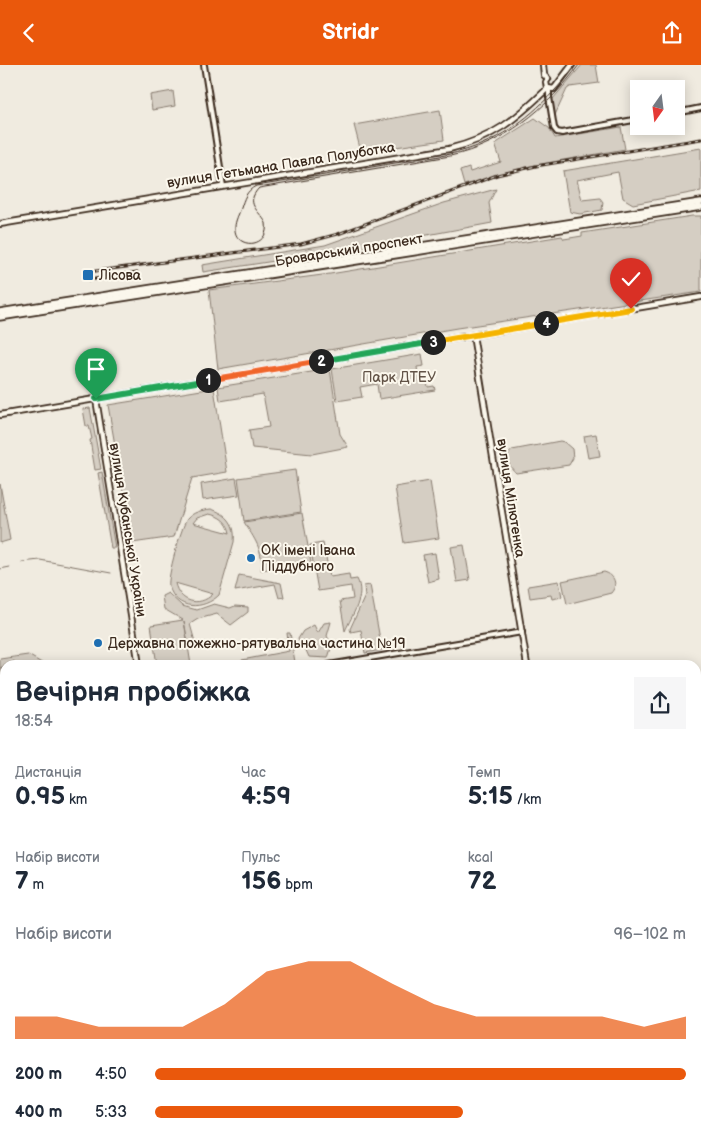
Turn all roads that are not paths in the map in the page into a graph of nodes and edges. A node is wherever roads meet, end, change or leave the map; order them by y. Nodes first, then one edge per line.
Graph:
1 (204, 65) edge
2 (543, 65) edge
3 (572, 65) edge
4 (553, 80) junction
5 (548, 89) junction
6 (539, 97) junction
7 (550, 104) junction
8 (701, 108) edge
9 (685, 111) edge
10 (630, 121) edge
11 (223, 186) junction
12 (701, 202) edge
13 (701, 207) edge
14 (0, 223) edge
15 (701, 297) edge
16 (0, 312) edge
17 (0, 317) edge
18 (473, 335) junction
19 (96, 399) junction
20 (0, 415) edge
21 (522, 632) junction
22 (139, 660) edge
23 (358, 660) edge
24 (527, 660) edge

1 - 11 street
2 - 4 street
3 - 4 street, вулиця Гетьмана Павла Полуботка
4 - 5 street
4 - 5 street, вулиця Гетьмана Павла Полуботка
5 - 6 street, вулиця Гетьмана Павла Полуботка
5 - 7 street
6 - 7 street
6 - 11 street, вулиця Гетьмана Павла Полуботка
7 - 10 street
8 - 9 street
11 - 14 street, вулиця Гетьмана Павла Полуботка
12 - 16 highway, Броварський проспект
13 - 17 highway, Броварський проспект
15 - 18 street
18 - 19 street
18 - 21 street, вулиця Мілютенка
19 - 20 street
19 - 22 street, вулиця Кубанської України
21 - 23 street
21 - 24 street, вулиця Мілютенка

